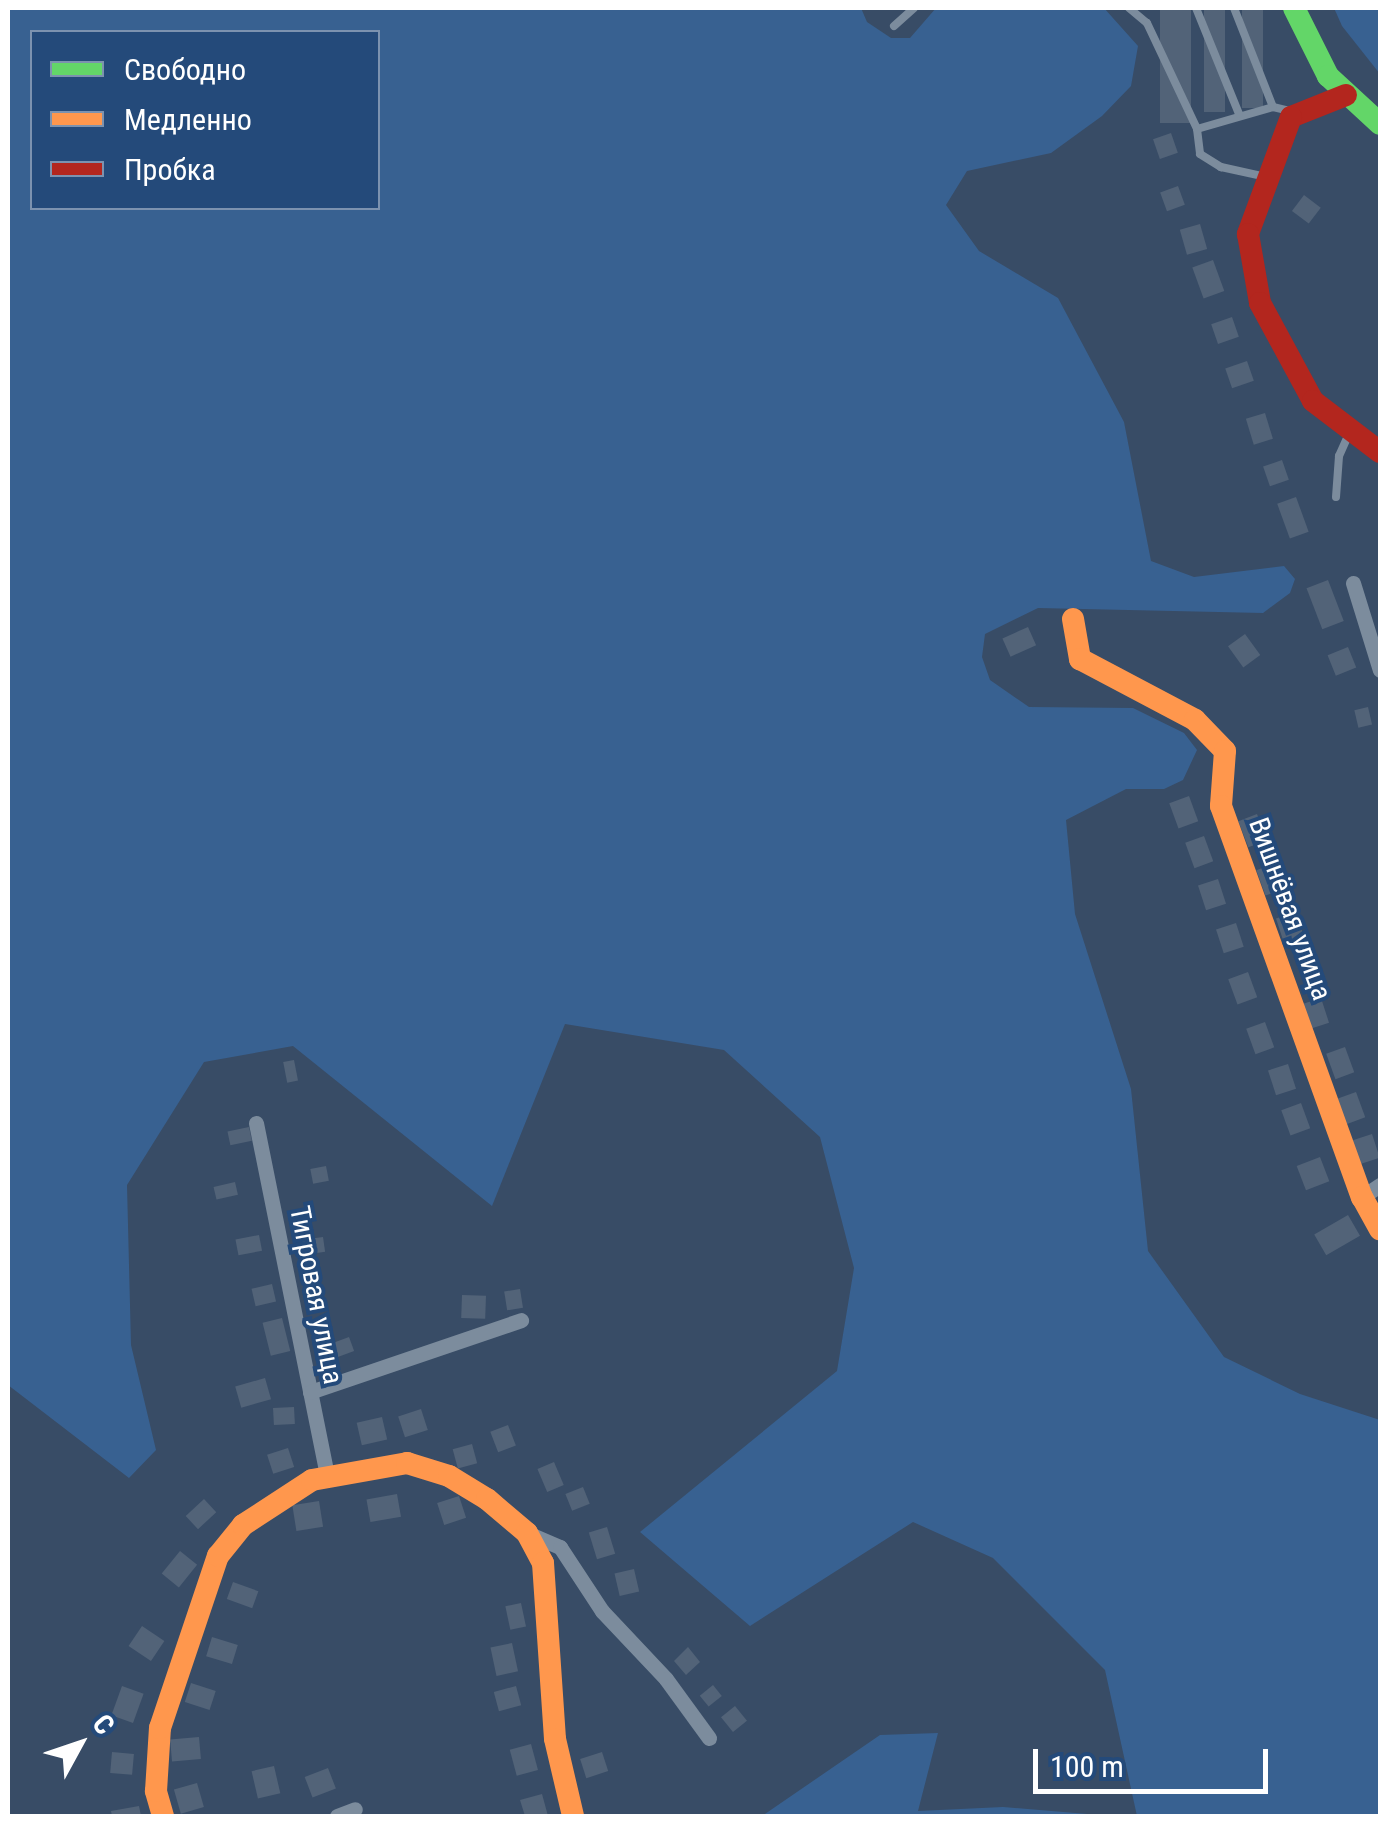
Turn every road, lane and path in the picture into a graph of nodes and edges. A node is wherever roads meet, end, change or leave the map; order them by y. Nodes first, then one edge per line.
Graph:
1 (914, 8) edge
2 (1130, 8) edge
3 (1196, 8) edge
4 (1234, 8) edge
5 (1294, 8) edge
6 (894, 26) dead end
7 (1346, 95) junction
8 (1284, 110) junction
9 (1239, 114) junction
10 (1380, 124) edge
11 (1197, 129) junction
12 (1269, 178) junction
13 (1350, 431) junction
14 (1380, 452) edge
15 (1336, 496) dead end
16 (1354, 583) dead end
17 (1072, 619) dead end
18 (1380, 670) edge
19 (256, 1124) dead end
20 (1371, 1191) edge
21 (1380, 1229) edge
22 (521, 1320) dead end
23 (310, 1392) junction
24 (327, 1476) junction
25 (527, 1533) junction
26 (709, 1738) dead end
27 (355, 1809) dead end
28 (163, 1816) edge
29 (338, 1816) edge
30 (573, 1816) edge

1 - 6 lane
2 - 11 lane
3 - 9 lane
4 - 8 lane
5 - 7 street
7 - 8 street
7 - 10 street
8 - 9 lane
8 - 12 street
9 - 11 lane
11 - 12 lane
12 - 13 street
13 - 14 street
13 - 15 lane
16 - 18 street
17 - 20 street, Вишнёвая улица
19 - 23 street, Тигровая улица
20 - 21 street, Вишнёвая улица
22 - 23 street
23 - 24 street, Тигровая улица
24 - 25 street
24 - 28 street
25 - 26 street
25 - 30 street
27 - 29 street

